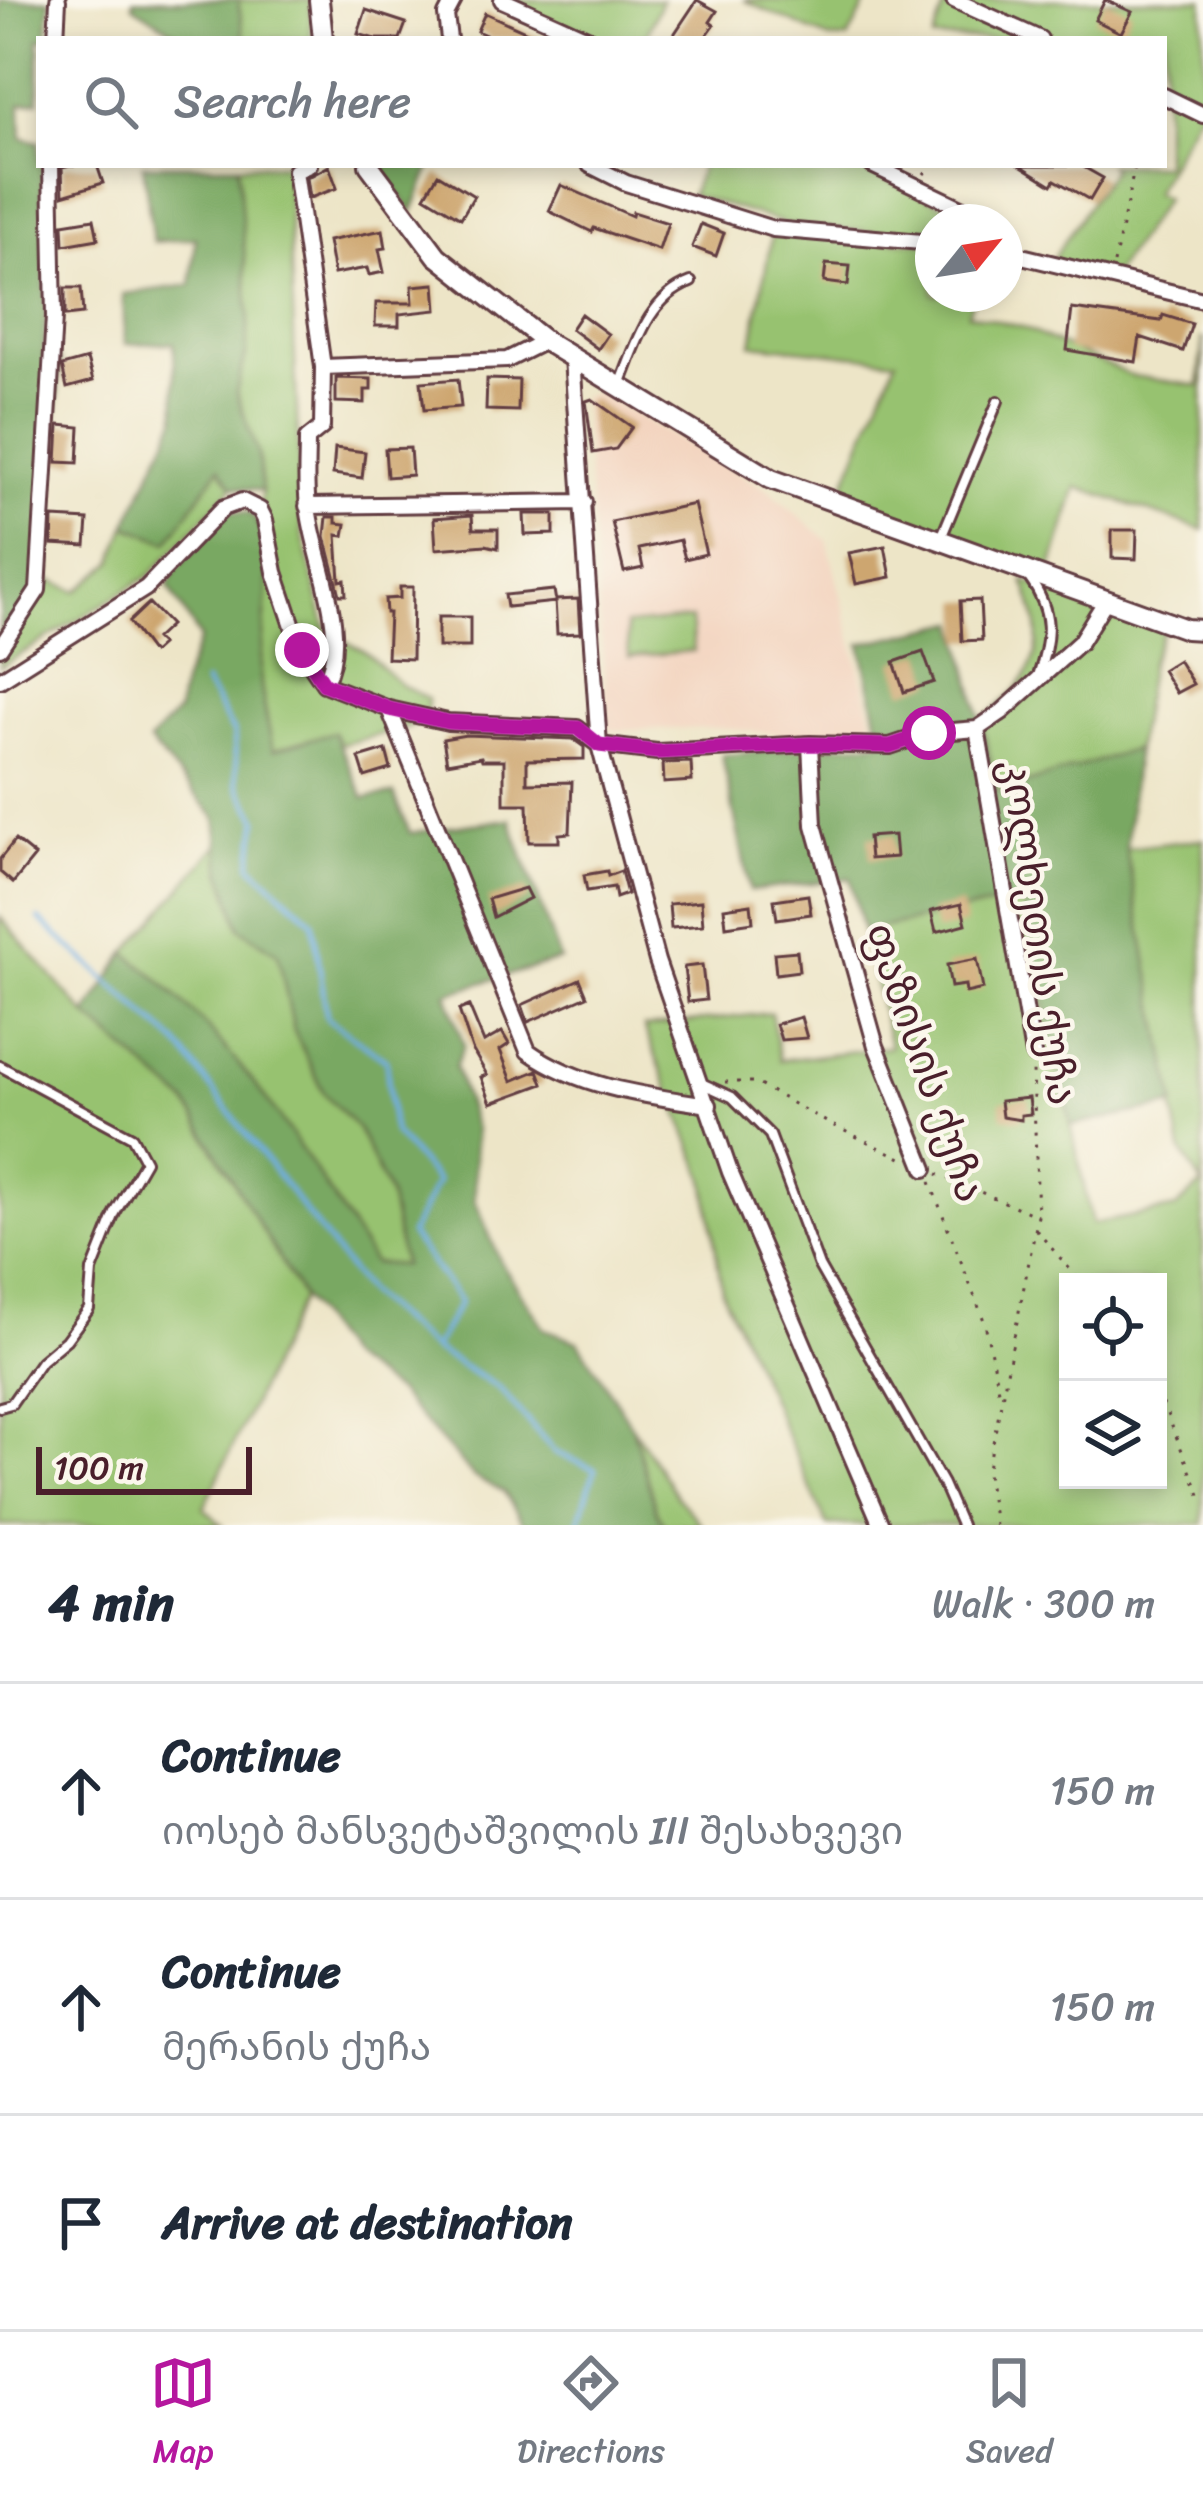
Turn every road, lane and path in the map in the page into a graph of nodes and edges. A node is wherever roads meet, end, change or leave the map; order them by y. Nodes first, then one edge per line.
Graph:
1 (58, 0) edge
2 (320, 0) edge
3 (454, 0) edge
4 (502, 0) edge
5 (954, 0) edge
6 (56, 36) edge
7 (323, 36) edge
8 (449, 36) edge
9 (583, 36) edge
10 (1033, 36) edge
11 (1167, 97) edge
12 (1203, 115) edge
13 (51, 168) edge
14 (302, 168) edge
15 (371, 168) edge
16 (596, 168) edge
17 (878, 168) edge
18 (1134, 168) edge
19 (955, 204) edge
20 (915, 241) edge
21 (1023, 256) edge
22 (1112, 278) junction
23 (692, 282) dead end
24 (1203, 300) edge
25 (545, 341) junction
26 (572, 358) junction
27 (323, 367) junction
28 (619, 387) junction
29 (998, 401) dead end
30 (584, 502) junction
31 (308, 506) junction
32 (940, 539) junction
33 (1021, 568) junction
34 (1106, 600) junction
35 (1203, 630) edge
36 (0, 649) edge
37 (0, 680) edge
38 (1035, 683) junction
39 (324, 684) junction
40 (389, 709) junction
41 (977, 729) junction
42 (810, 744) junction
43 (599, 745) junction
44 (1033, 1054) joint
45 (0, 1066) edge
46 (699, 1082) junction
47 (709, 1105) junction
48 (926, 1169) junction
49 (1038, 1216) junction
50 (1035, 1228) junction
51 (1073, 1273) edge
52 (1000, 1398) junction
53 (0, 1407) edge
54 (1167, 1414) edge
55 (1203, 1502) edge
56 (881, 1525) edge
57 (961, 1525) edge
58 (995, 1525) edge

1 - 6 street
2 - 7 main road
3 - 8 street
4 - 9 street
5 - 10 street
11 - 12 street
13 - 36 street
14 - 27 street
15 - 25 main road
16 - 20 street
17 - 19 street
18 - 22 path
21 - 22 street
22 - 24 street
23 - 28 lane
25 - 26 main road
25 - 27 street
26 - 28 main road
26 - 30 street
27 - 31 street
28 - 32 main road
29 - 32 lane
30 - 31 street
30 - 43 street
31 - 39 street
32 - 33 main road
33 - 34 main road
33 - 38 lane
34 - 35 main road
34 - 38 street
37 - 39 street
38 - 41 street
39 - 40 street
40 - 43 street
40 - 47 street
41 - 42 street
41 - 44 street, კოლხეთის ქუჩა
42 - 43 street
42 - 48 street, ფაზისის ქუჩა
43 - 46 street
44 - 49 path, კოლხეთის ქუჩა
45 - 53 lane
46 - 47 street
46 - 48 path
46 - 57 lane
47 - 56 street
48 - 49 path
48 - 52 path, ფაზისის ქუჩა
49 - 50 path, კოლხეთის ქუჩა
50 - 51 path
50 - 52 path, კოლხეთის ქუჩა
52 - 58 path, კოლხეთის ქუჩა
54 - 55 path

